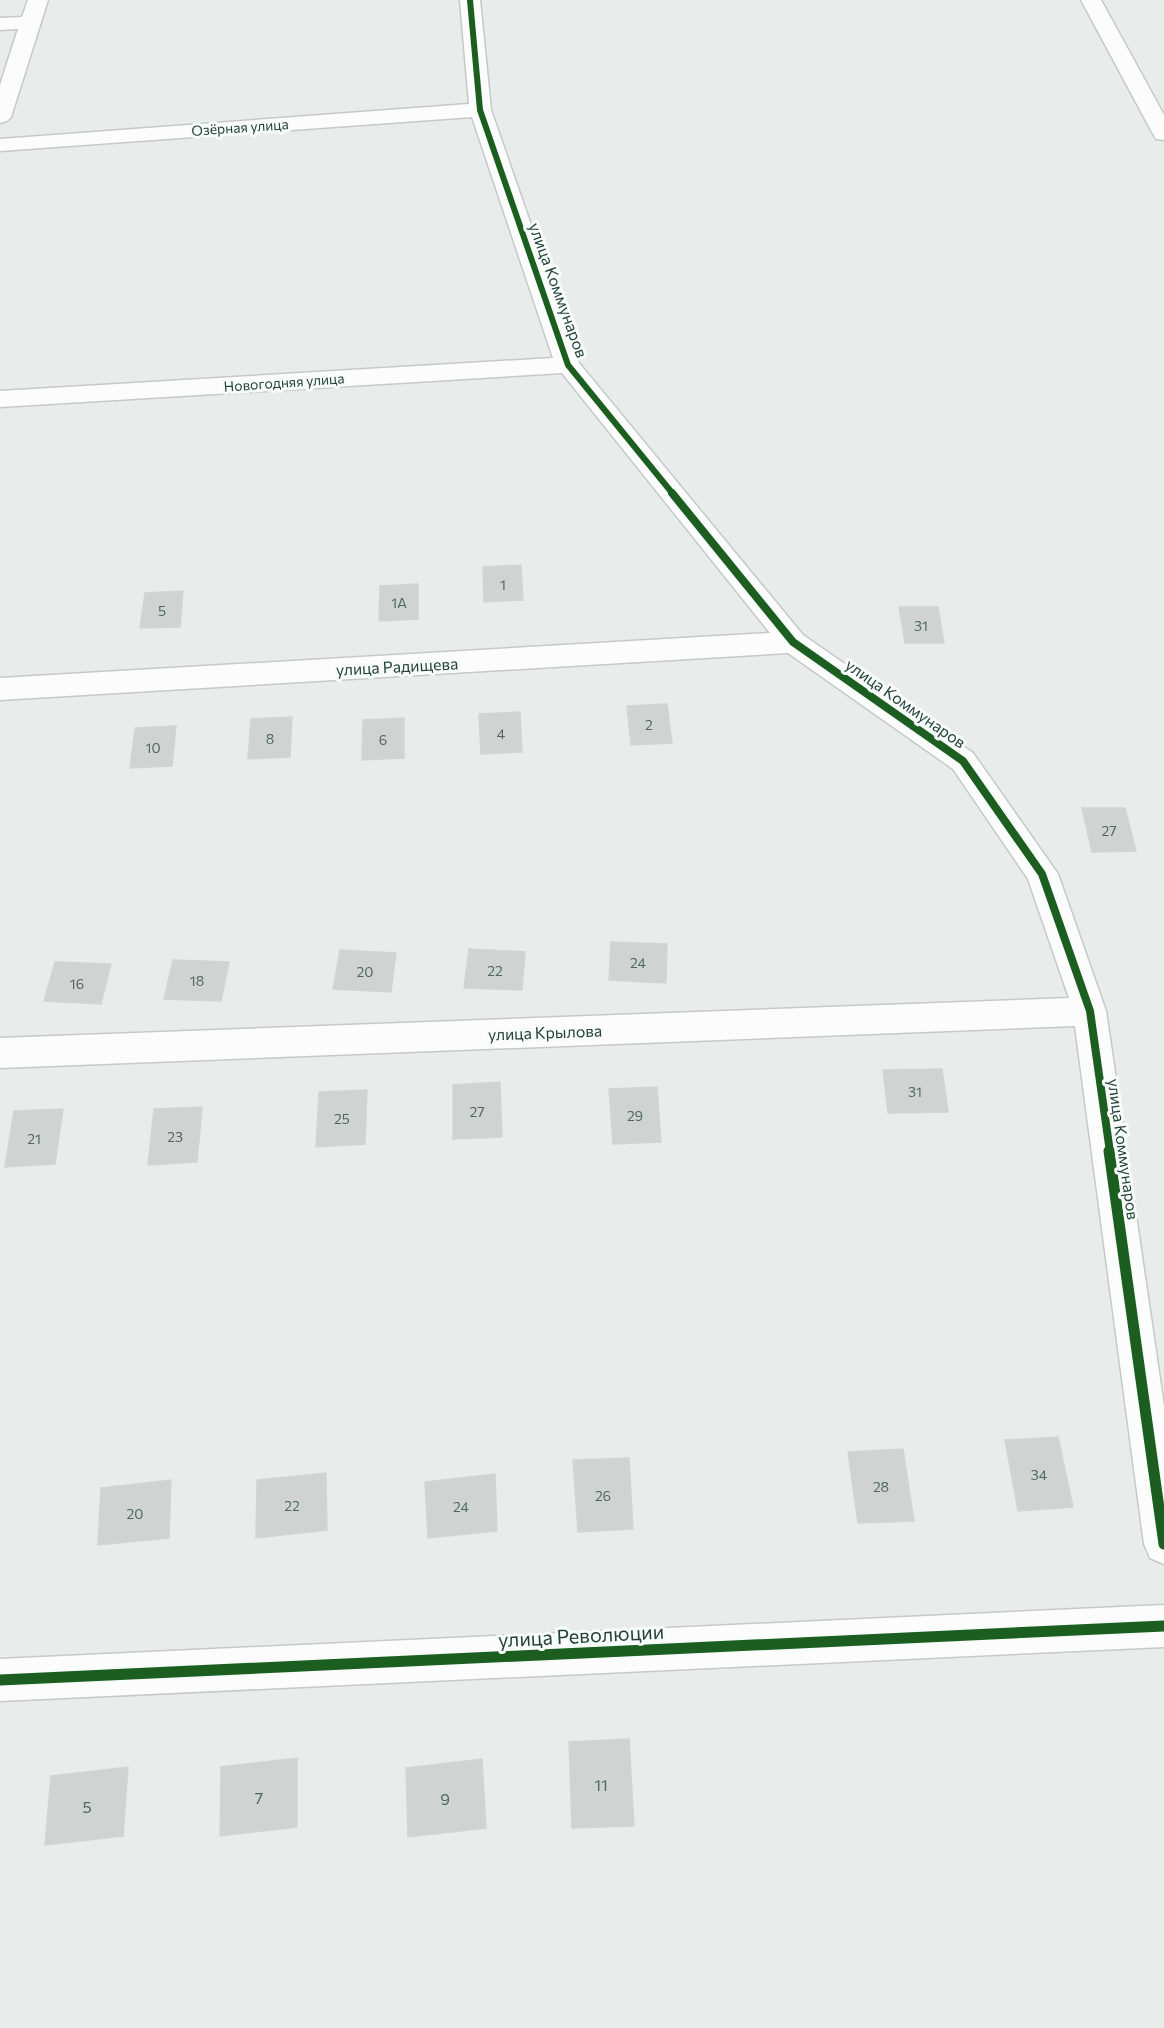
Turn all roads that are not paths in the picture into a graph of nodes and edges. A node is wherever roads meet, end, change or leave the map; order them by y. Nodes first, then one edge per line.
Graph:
1 (38, 0) edge
2 (470, 0) edge
3 (1091, 0) edge
4 (31, 23) junction
5 (0, 24) edge
6 (480, 110) junction
7 (0, 117) edge
8 (1164, 134) edge
9 (0, 145) edge
10 (568, 364) junction
11 (0, 399) edge
12 (793, 642) junction
13 (0, 689) edge
14 (1090, 1011) junction
15 (0, 1053) edge
16 (1164, 1545) edge
17 (1164, 1626) edge
18 (0, 1680) edge

1 - 4 street
2 - 6 street, улица Коммунаров
3 - 8 street
4 - 5 street
4 - 7 street
6 - 9 street, Озёрная улица
6 - 10 street, улица Коммунаров
10 - 11 street, Новогодняя улица
10 - 12 street, улица Коммунаров
12 - 13 street, улица Радищева
12 - 14 street, улица Коммунаров
14 - 15 street, улица Крылова
14 - 16 street, улица Коммунаров
17 - 18 street, улица Революции

